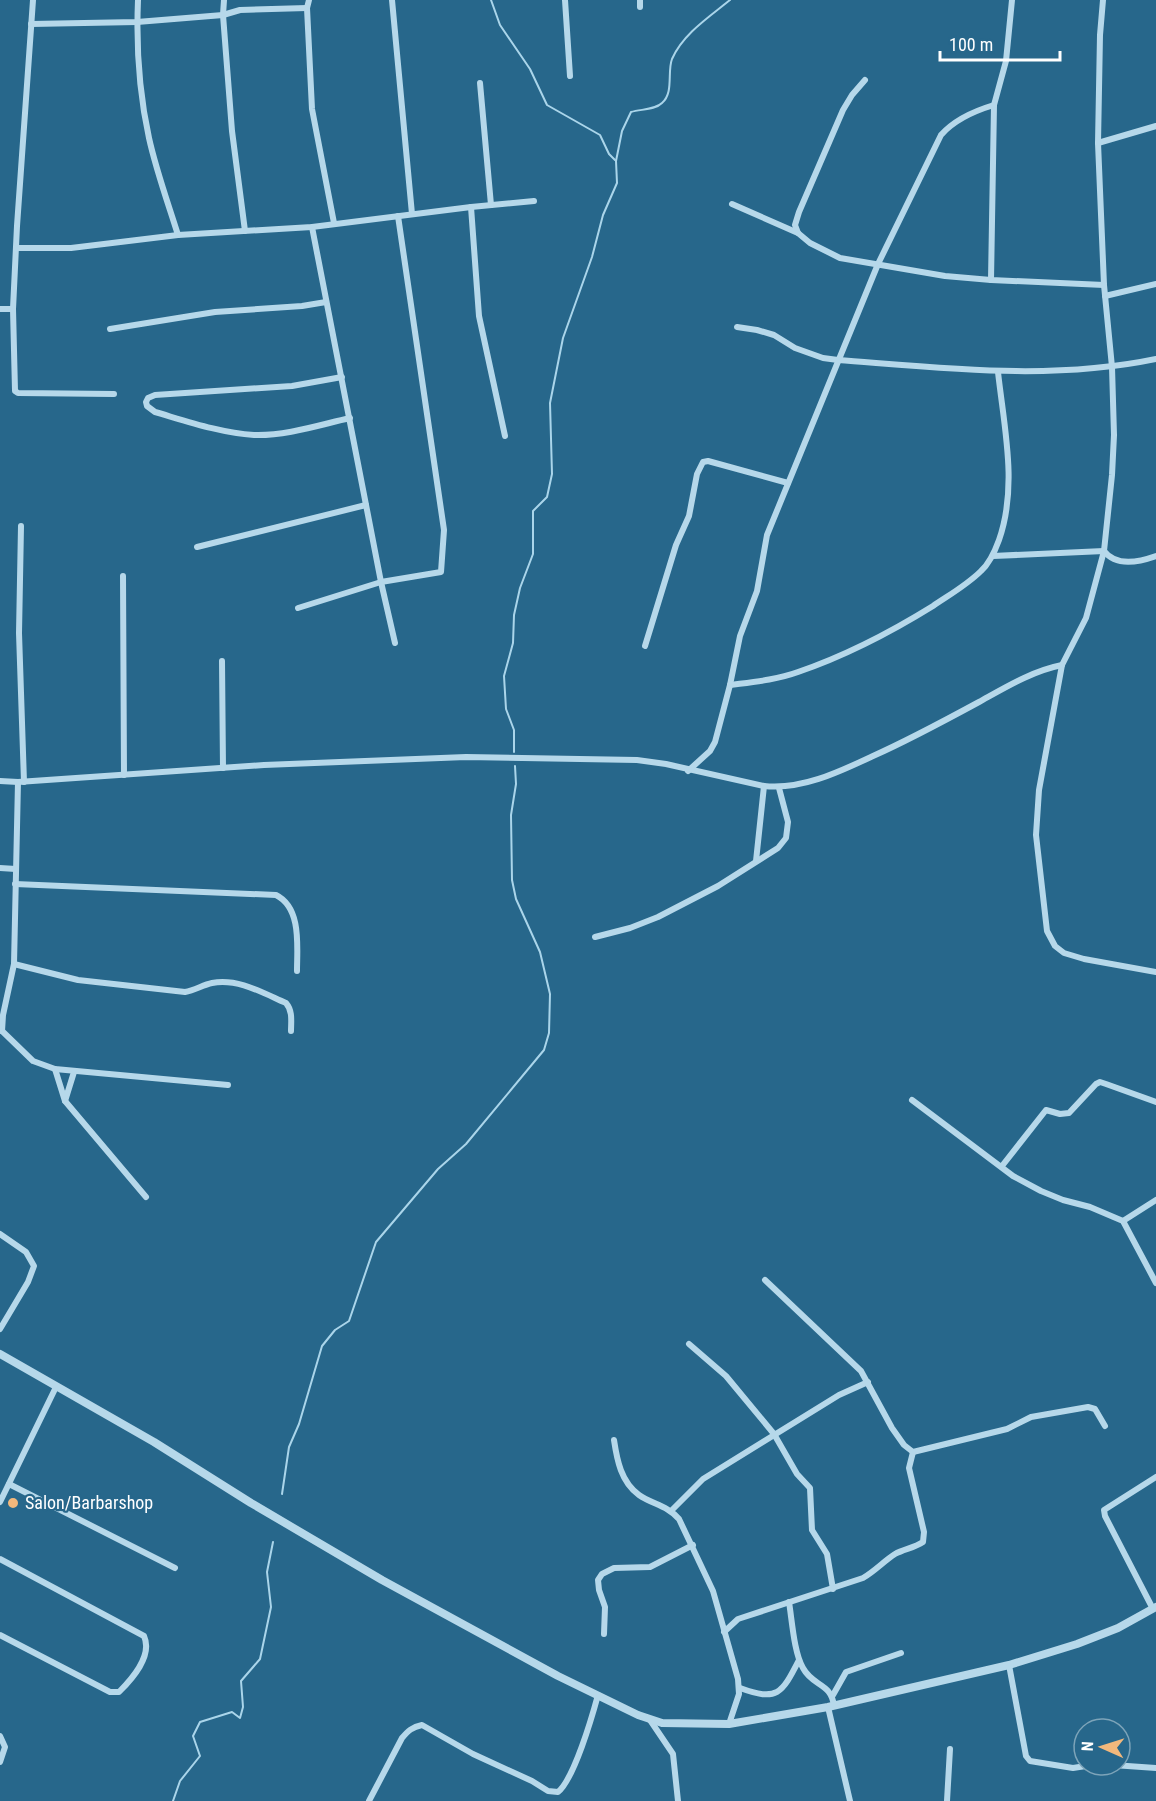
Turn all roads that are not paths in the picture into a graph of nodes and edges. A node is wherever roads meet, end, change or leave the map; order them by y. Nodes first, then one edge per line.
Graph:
1 (33, 0) edge
2 (138, 0) edge
3 (224, 0) edge
4 (309, 0) edge
5 (392, 0) edge
6 (565, 0) edge
7 (1012, 0) edge
8 (1103, 0) edge
9 (307, 8) junction
10 (224, 15) junction
11 (137, 22) junction
12 (31, 24) junction
13 (570, 76) dead end
14 (866, 80) dead end
15 (480, 83) dead end
16 (994, 105) junction
17 (1156, 126) edge
18 (1098, 142) junction
19 (534, 201) dead end
20 (732, 204) dead end
21 (491, 205) junction
22 (471, 207) junction
23 (412, 214) junction
24 (398, 216) junction
25 (334, 223) junction
26 (312, 227) junction
27 (245, 231) junction
28 (798, 234) junction
29 (178, 235) junction
30 (16, 248) junction
31 (878, 264) junction
32 (991, 280) junction
33 (1156, 284) edge
34 (1104, 285) junction
35 (1105, 296) junction
36 (326, 302) junction
37 (0, 309) edge
38 (13, 309) junction
39 (737, 327) dead end
40 (110, 329) dead end
41 (1156, 358) edge
42 (838, 360) junction
43 (1112, 367) junction
44 (999, 372) junction
45 (342, 377) junction
46 (114, 394) dead end
47 (350, 418) junction
48 (505, 436) dead end
49 (788, 483) junction
50 (366, 506) junction
51 (21, 526) dead end
52 (197, 547) dead end
53 (1104, 551) junction
54 (993, 556) junction
55 (1156, 556) edge
56 (123, 576) dead end
57 (381, 582) junction
58 (298, 608) dead end
59 (395, 644) dead end
60 (645, 646) dead end
61 (222, 661) dead end
62 (1062, 665) junction
63 (730, 685) junction
64 (223, 768) junction
65 (688, 771) junction
66 (124, 775) junction
67 (0, 781) edge
68 (21, 782) junction
69 (764, 786) junction
70 (778, 788) junction
71 (756, 861) junction
72 (0, 868) edge
73 (16, 869) junction
74 (15, 884) junction
75 (595, 937) dead end
76 (14, 964) junction
77 (297, 971) dead end
78 (1156, 972) edge
79 (2, 1016) edge
80 (1, 1030) edge
81 (291, 1031) dead end
82 (55, 1069) junction
83 (74, 1072) junction
84 (228, 1085) dead end
85 (912, 1100) dead end
86 (65, 1101) junction
87 (1156, 1102) edge
88 (1002, 1166) junction
89 (146, 1197) dead end
90 (1156, 1200) edge
91 (1123, 1221) junction
92 (0, 1234) edge
93 (765, 1280) dead end
94 (1156, 1283) edge
95 (0, 1329) edge
96 (690, 1344) dead end
97 (0, 1354) edge
98 (868, 1382) junction
99 (56, 1387) junction
100 (1105, 1426) dead end
101 (774, 1434) junction
102 (614, 1440) dead end
103 (913, 1452) junction
104 (1156, 1477) edge
105 (9, 1484) junction
106 (0, 1502) edge
107 (672, 1510) junction
108 (693, 1545) junction
109 (0, 1559) edge
110 (175, 1568) dead end
111 (833, 1589) junction
112 (789, 1602) junction
113 (1154, 1608) edge
114 (724, 1632) junction
115 (604, 1634) dead end
116 (0, 1635) edge
117 (901, 1653) dead end
118 (799, 1660) junction
119 (1009, 1665) junction
120 (740, 1688) junction
121 (598, 1695) junction
122 (833, 1695) junction
123 (831, 1707) junction
124 (650, 1720) junction
125 (729, 1724) junction
126 (0, 1736) edge
127 (950, 1749) dead end
128 (0, 1762) edge
129 (1132, 1766) edge
130 (1072, 1768) edge
131 (1156, 1768) edge
132 (369, 1801) edge
133 (678, 1801) edge
134 (850, 1801) edge
135 (947, 1801) edge

1 - 12 street
2 - 11 street
3 - 10 street
4 - 9 street
5 - 23 street
6 - 13 street
7 - 16 street
8 - 18 street
9 - 10 street
9 - 25 street
10 - 11 street
10 - 27 street
11 - 12 street
11 - 29 street
12 - 30 street
14 - 28 street
15 - 21 street
16 - 31 street
16 - 32 street
17 - 18 street
18 - 34 street
19 - 21 street
20 - 28 street
21 - 22 street
22 - 23 street
22 - 48 street
23 - 24 street
24 - 25 street
24 - 57 street
25 - 26 street
26 - 27 street
26 - 36 street
27 - 29 street
28 - 31 street
29 - 30 street
30 - 38 street
31 - 32 street
31 - 42 street
32 - 34 street
33 - 35 street
34 - 35 street
35 - 43 street
36 - 40 street
36 - 45 street
37 - 38 street
38 - 46 street
39 - 42 street
41 - 43 street
42 - 44 street
42 - 49 street
43 - 44 street
43 - 53 street
44 - 54 street
45 - 47 street
45 - 47 street
47 - 50 street
49 - 60 street
49 - 63 street
50 - 52 street
50 - 57 street
51 - 68 street
53 - 54 street
53 - 55 street
53 - 62 street
54 - 63 street
56 - 66 street
57 - 58 street
57 - 59 street
61 - 64 street
62 - 70 street
62 - 78 street
63 - 65 street
64 - 65 street
64 - 66 street
65 - 69 street
66 - 68 street
67 - 68 street
68 - 73 street
69 - 70 street
69 - 71 street
70 - 71 street
71 - 75 street
72 - 73 street
73 - 74 street
74 - 76 street
74 - 77 street
76 - 79 street
76 - 81 street
79 - 80 street
80 - 82 street
82 - 83 street
82 - 86 street
83 - 84 street
83 - 86 street
85 - 88 street
86 - 89 street
87 - 88 street
88 - 91 street
90 - 91 street
91 - 94 street
92 - 95 street
93 - 98 street
96 - 101 street
97 - 99 street
98 - 101 street
98 - 103 street
99 - 105 street
99 - 121 street
100 - 103 street
101 - 107 street
101 - 111 street
102 - 107 street
103 - 111 street
104 - 113 street
105 - 106 street
105 - 110 street
107 - 108 street
108 - 114 street
108 - 115 street
109 - 116 street
111 - 112 street
112 - 114 street
112 - 118 street
113 - 119 street
114 - 120 street
117 - 122 street
118 - 120 street
118 - 122 street
119 - 123 street
119 - 130 street
120 - 125 street
121 - 124 street
121 - 132 street
122 - 123 street
123 - 125 street
123 - 134 street
124 - 125 street
124 - 133 street
126 - 128 street
127 - 135 street
129 - 131 street

